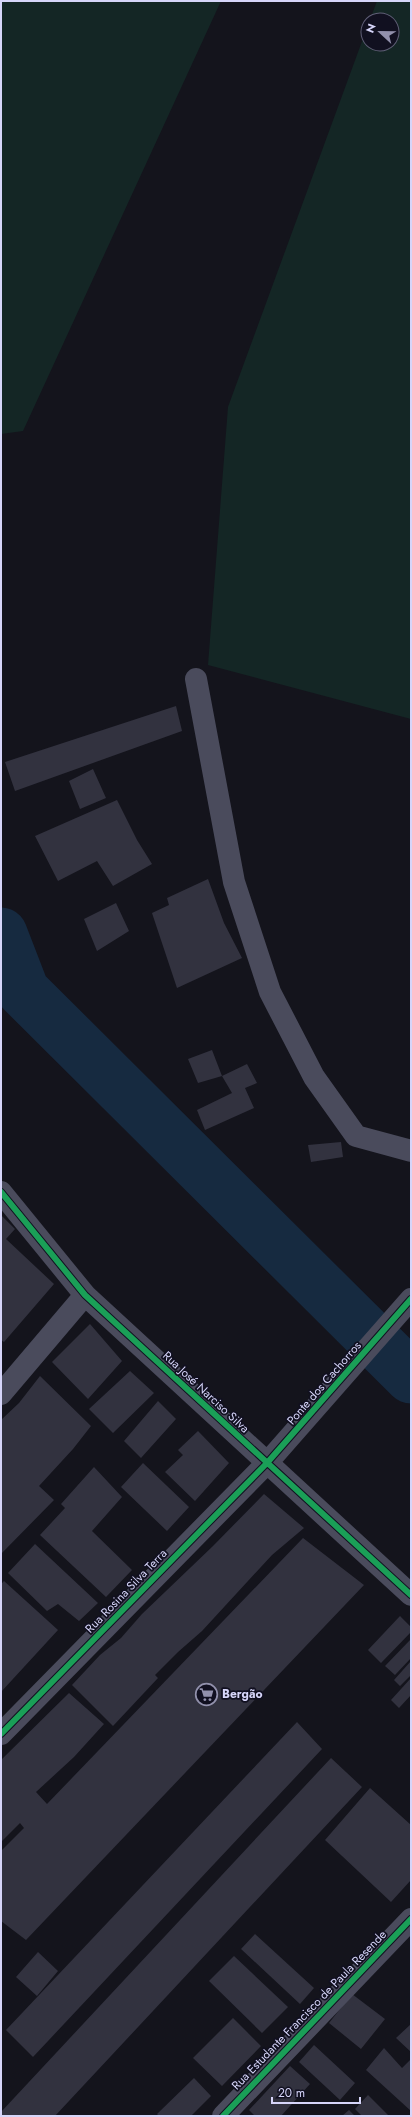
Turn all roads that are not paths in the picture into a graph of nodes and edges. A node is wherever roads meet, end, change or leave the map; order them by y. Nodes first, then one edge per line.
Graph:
1 (196, 679) dead end
2 (411, 1151) edge
3 (1, 1192) edge
4 (85, 1295) junction
5 (411, 1299) edge
6 (1, 1394) edge
7 (267, 1463) junction
8 (411, 1595) edge
9 (1, 1734) edge
10 (411, 1919) edge
11 (223, 2116) edge

1 - 2 street
3 - 4 street, Rua José Narciso Silva
4 - 6 street
4 - 7 street, Rua José Narciso Silva
5 - 7 street, Ponte dos Cachorros
7 - 8 street, Rua José Narciso Silva
7 - 9 street, Rua Rosina Silva Terra
10 - 11 street, Rua Estudante Francisco de Paula Resende

